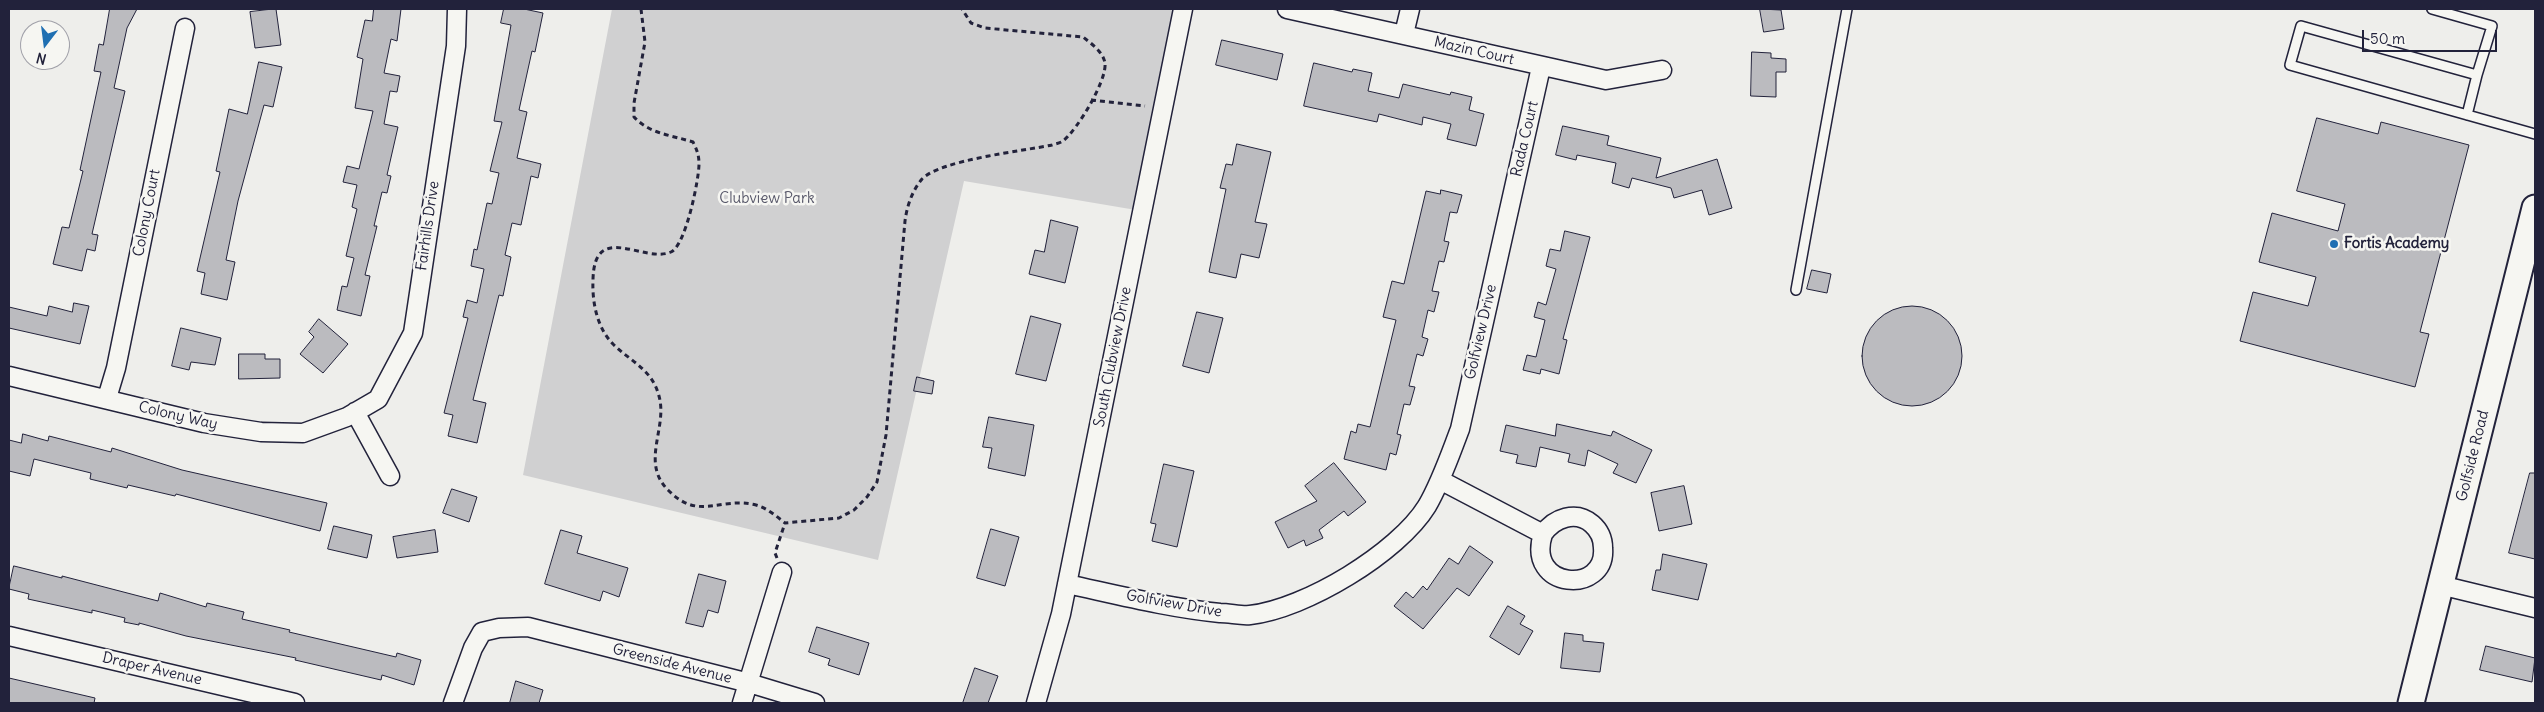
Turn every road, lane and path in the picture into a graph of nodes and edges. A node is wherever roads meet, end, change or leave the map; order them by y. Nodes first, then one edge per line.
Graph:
1 (457, 9) edge
2 (641, 9) edge
3 (962, 9) edge
4 (1183, 9) edge
5 (1287, 9) edge
6 (1410, 9) edge
7 (1847, 9) edge
8 (2432, 9) edge
9 (185, 28) dead end
10 (1404, 34) junction
11 (1541, 67) junction
12 (1662, 70) dead end
13 (2478, 75) junction
14 (1091, 100) junction
15 (1163, 109) junction
16 (2467, 114) junction
17 (2535, 134) edge
18 (2535, 208) edge
19 (1509, 211) joint
20 (1796, 290) dead end
21 (9, 376) edge
22 (107, 398) junction
23 (351, 415) junction
24 (390, 476) dead end
25 (1440, 480) junction
26 (785, 523) junction
27 (1543, 534) dead end
28 (782, 572) joint
29 (1067, 584) junction
30 (2440, 585) junction
31 (2535, 608) edge
32 (9, 636) edge
33 (749, 683) junction
34 (295, 703) edge
35 (453, 703) edge
36 (742, 703) edge
37 (815, 703) edge
38 (1036, 703) edge
39 (2411, 703) edge

1 - 23 street, Fairhills Drive
2 - 26 path
3 - 14 path
4 - 15 street, South Clubview Drive
5 - 10 street, Mazin Court
6 - 10 street
7 - 20 lane
8 - 13 lane
9 - 22 street, Colony Court
10 - 11 street, Mazin Court
11 - 12 street, Mazin Court
11 - 19 street, Rada Court
13 - 16 lane
13 - 16 lane
14 - 15 path
14 - 26 path
15 - 29 street, South Clubview Drive
16 - 17 lane
18 - 30 main road, Golfside Road
19 - 25 street, Golfview Drive
21 - 22 street, Colony Way
22 - 23 street, Colony Way
23 - 24 street
25 - 27 street
25 - 29 street, Golfview Drive
26 - 28 path
28 - 33 street
29 - 38 street, South Clubview Drive
30 - 31 street
30 - 39 main road, Golfside Road
32 - 34 street, Draper Avenue
33 - 35 street, Greenside Avenue
33 - 36 street
33 - 37 street, Greenside Avenue

